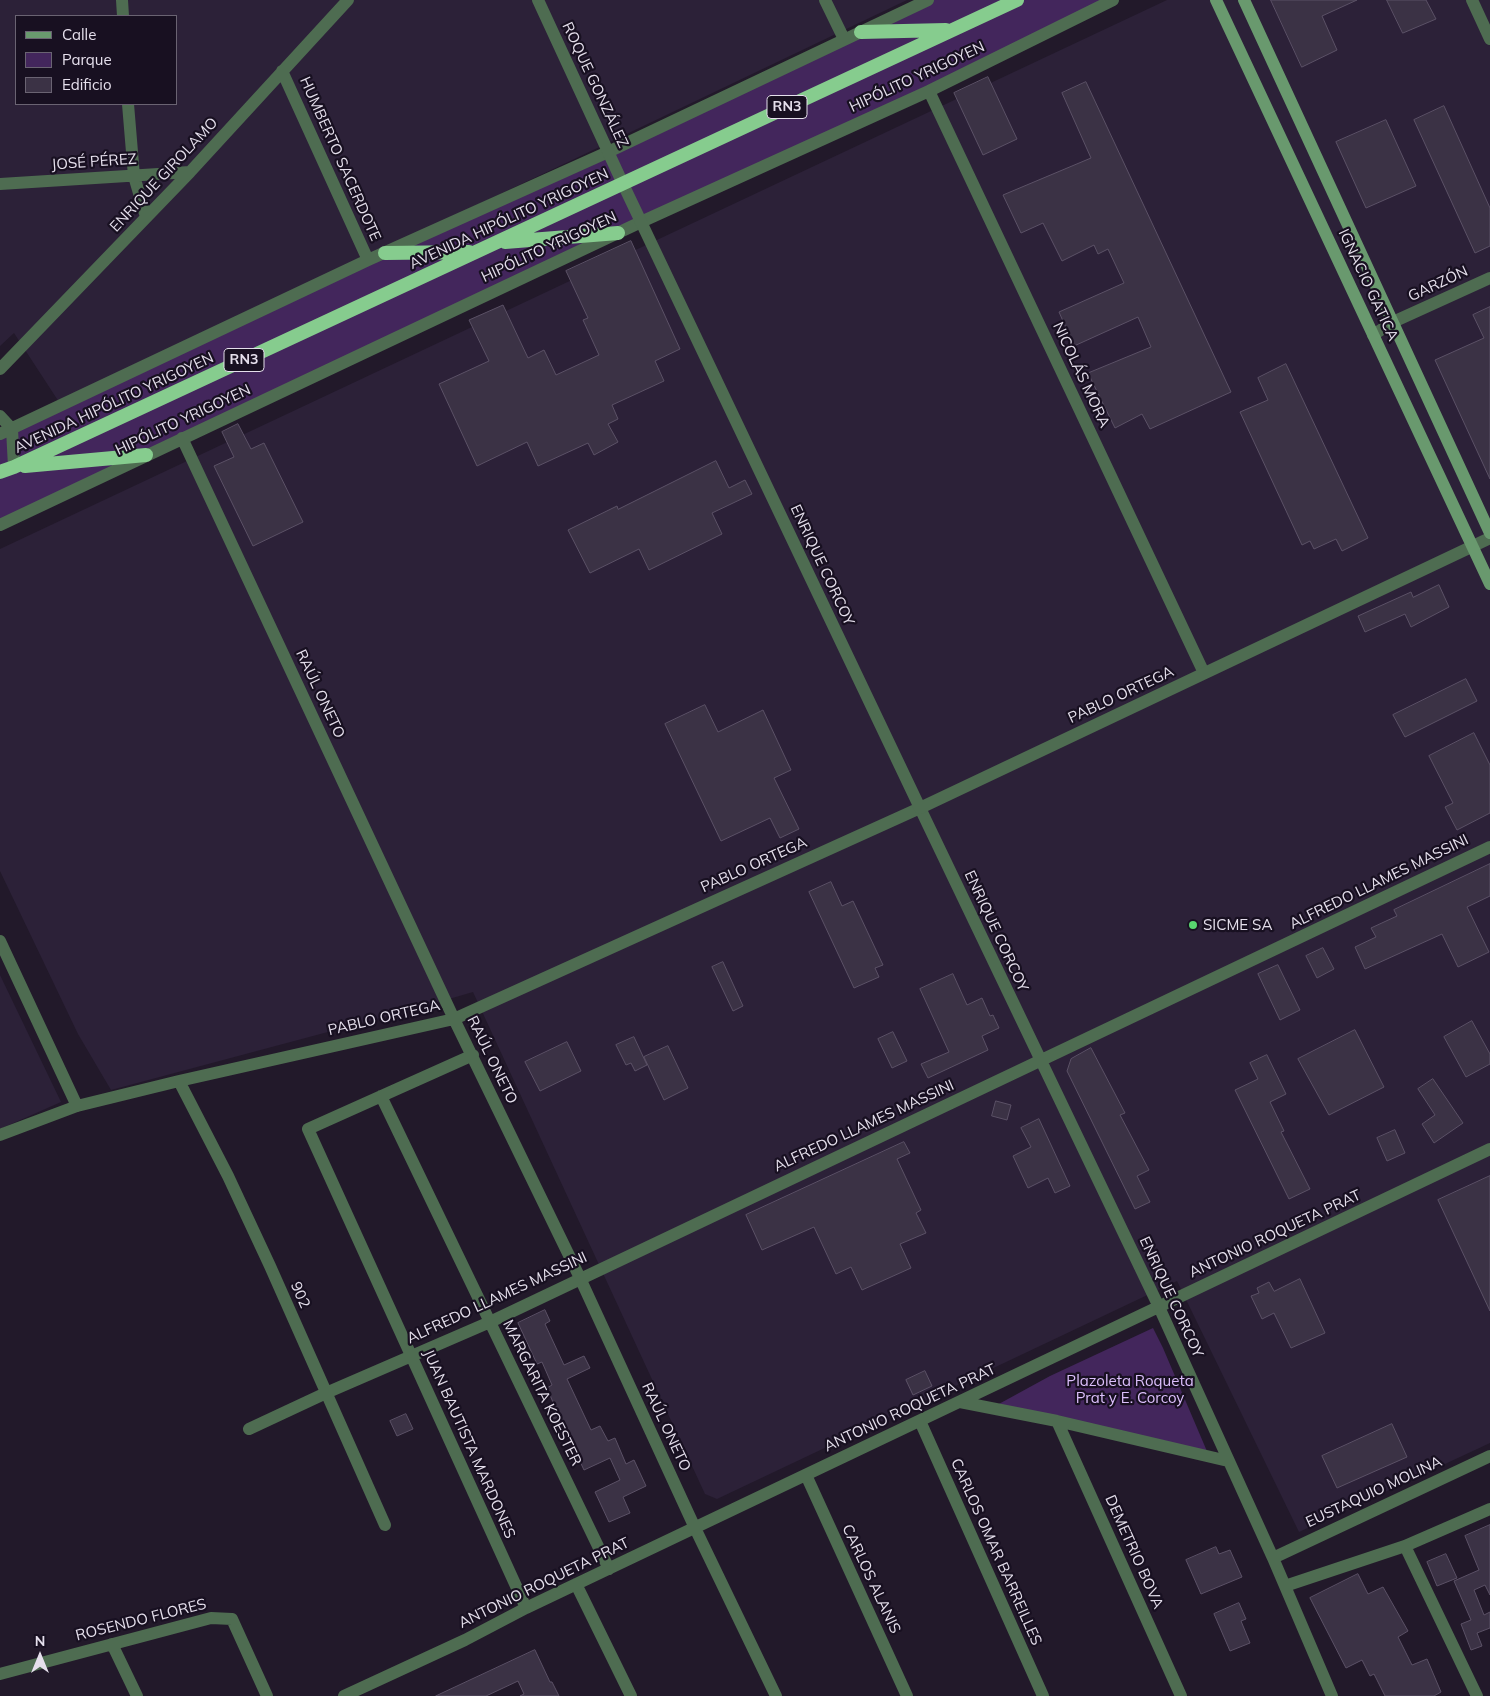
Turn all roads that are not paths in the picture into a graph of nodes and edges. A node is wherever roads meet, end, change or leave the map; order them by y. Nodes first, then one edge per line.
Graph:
1 (122, 0) edge
2 (348, 0) edge
3 (538, 0) edge
4 (825, 0) edge
5 (928, 0) edge
6 (1017, 0) edge
7 (1113, 0) edge
8 (1216, 0) edge
9 (1244, 0) edge
10 (1472, 0) edge
11 (123, 15) edge
12 (952, 30) junction
13 (861, 32) junction
14 (1490, 39) edge
15 (844, 40) junction
16 (282, 71) junction
17 (929, 91) junction
18 (128, 105) edge
19 (608, 152) junction
20 (190, 172) junction
21 (134, 176) junction
22 (0, 184) edge
23 (623, 184) junction
24 (146, 217) junction
25 (641, 222) junction
26 (618, 232) junction
27 (494, 243) junction
28 (385, 252) junction
29 (475, 252) junction
30 (368, 260) junction
31 (1490, 278) edge
32 (1393, 322) junction
33 (1373, 335) junction
34 (0, 369) edge
35 (0, 416) edge
36 (6, 432) edge
37 (182, 438) junction
38 (146, 455) junction
39 (14, 468) junction
40 (0, 472) edge
41 (0, 477) edge
42 (0, 525) edge
43 (1490, 533) edge
44 (1490, 538) edge
45 (1472, 546) junction
46 (1490, 584) edge
47 (1204, 673) junction
48 (920, 808) junction
49 (1490, 846) edge
50 (0, 941) edge
51 (454, 1019) junction
52 (473, 1055) junction
53 (1040, 1061) junction
54 (179, 1081) junction
55 (380, 1096) junction
56 (77, 1106) junction
57 (0, 1135) edge
58 (1490, 1149) edge
59 (580, 1278) junction
60 (1159, 1307) junction
61 (490, 1322) junction
62 (411, 1356) junction
63 (326, 1393) junction
64 (960, 1402) junction
65 (920, 1421) junction
66 (1058, 1421) junction
67 (249, 1429) dead end
68 (1490, 1456) edge
69 (1228, 1461) junction
70 (806, 1475) junction
71 (1490, 1509) edge
72 (385, 1525) dead end
73 (694, 1528) junction
74 (1405, 1546) junction
75 (1273, 1558) junction
76 (609, 1569) junction
77 (576, 1584) junction
78 (1285, 1586) junction
79 (526, 1608) junction
80 (112, 1644) junction
81 (0, 1674) edge
82 (136, 1696) edge
83 (267, 1696) edge
84 (344, 1696) edge
85 (631, 1696) edge
86 (776, 1696) edge
87 (907, 1696) edge
88 (1043, 1696) edge
89 (1181, 1696) edge
90 (1332, 1696) edge
91 (1476, 1696) edge

1 - 11 street
2 - 16 street, ENRIQUE GIROLAMO
3 - 19 street, ROQUE GONZÁLEZ
4 - 15 street
5 - 13 street
6 - 12 highway, AVENIDA HIPÓLITO YRIGOYEN / RN3
7 - 17 street, HIPÓLITO YRIGOYEN
8 - 33 main road, IGNACIO GATICA
9 - 32 main road, IGNACIO GATICA
10 - 14 street
12 - 13 highway
12 - 23 highway, AVENIDA HIPÓLITO YRIGOYEN / RN3
13 - 15 street
15 - 19 street
16 - 20 street, ENRIQUE GIROLAMO
16 - 30 street, HUMBERTO SACERDOTE
17 - 25 street, HIPÓLITO YRIGOYEN
17 - 47 street, NICOLÁS MORA
18 - 21 street
19 - 23 street, ROQUE GONZÁLEZ
19 - 28 street
20 - 21 street, JOSÉ PÉREZ
20 - 24 street, ENRIQUE GIROLAMO
21 - 22 street, JOSÉ PÉREZ
21 - 24 street
23 - 25 street, ENRIQUE CORCOY
23 - 27 highway, AVENIDA HIPÓLITO YRIGOYEN / RN3
24 - 34 street, ENRIQUE GIROLAMO
25 - 26 street, HIPÓLITO YRIGOYEN
25 - 48 street, ENRIQUE CORCOY
26 - 27 highway
26 - 37 street, HIPÓLITO YRIGOYEN
27 - 29 highway, AVENIDA HIPÓLITO YRIGOYEN / RN3
28 - 29 highway
28 - 30 street
29 - 39 highway, AVENIDA HIPÓLITO YRIGOYEN / RN3
30 - 36 street
31 - 32 street, GARZÓN
32 - 33 street, GARZÓN
32 - 43 main road, IGNACIO GATICA
33 - 45 main road, IGNACIO GATICA
35 - 36 street
36 - 39 street
37 - 38 street, HIPÓLITO YRIGOYEN
37 - 51 street, RAÚL ONETO
38 - 39 highway
38 - 42 street, HIPÓLITO YRIGOYEN
39 - 40 highway, AVENIDA HIPÓLITO YRIGOYEN / RN3
39 - 41 highway, AVENIDA HIPÓLITO YRIGOYEN / RN3
44 - 45 street, PABLO ORTEGA
45 - 46 main road, IGNACIO GATICA
45 - 47 street, PABLO ORTEGA
47 - 48 street, PABLO ORTEGA
48 - 51 street, PABLO ORTEGA
48 - 53 street, ENRIQUE CORCOY
49 - 53 street, ALFREDO LLAMES MASSINI
50 - 56 street
51 - 52 street, RAÚL ONETO
51 - 54 street, PABLO ORTEGA
52 - 55 street
52 - 59 street, RAÚL ONETO
53 - 59 street, ALFREDO LLAMES MASSINI
53 - 60 street, ENRIQUE CORCOY
54 - 56 street, PABLO ORTEGA
54 - 63 street, 902
55 - 61 street, MARGARITA KOESTER
55 - 62 street, JUAN BAUTISTA MARDONES
56 - 57 street, PABLO ORTEGA
58 - 60 street, ANTONIO ROQUETA PRAT
59 - 61 street, ALFREDO LLAMES MASSINI
59 - 73 street, RAÚL ONETO
60 - 64 street, ANTONIO ROQUETA PRAT
60 - 69 street, ENRIQUE CORCOY
61 - 62 street, ALFREDO LLAMES MASSINI
61 - 76 street, MARGARITA KOESTER
62 - 63 street, ALFREDO LLAMES MASSINI
62 - 79 street, JUAN BAUTISTA MARDONES
63 - 67 street, ALFREDO LLAMES MASSINI
63 - 72 street, 902
64 - 65 street, ANTONIO ROQUETA PRAT
64 - 66 street
65 - 70 street, ANTONIO ROQUETA PRAT
65 - 88 street, CARLOS OMAR BARREILLES
66 - 69 street
66 - 89 street, DEMETRIO BOVA
68 - 75 street, EUSTAQUIO MOLINA
69 - 75 street, ENRIQUE CORCOY
70 - 73 street, ANTONIO ROQUETA PRAT
70 - 87 street, CARLOS ALANIS
71 - 74 street
73 - 76 street, ANTONIO ROQUETA PRAT
73 - 86 street, RAÚL ONETO
74 - 78 street
74 - 91 street
75 - 78 street, ENRIQUE CORCOY
76 - 77 street, ANTONIO ROQUETA PRAT
77 - 79 street, ANTONIO ROQUETA PRAT
77 - 85 street
78 - 90 street, ENRIQUE CORCOY
79 - 84 street, ANTONIO ROQUETA PRAT
80 - 81 street, ROSENDO FLORES
80 - 82 street
80 - 83 street, ROSENDO FLORES

